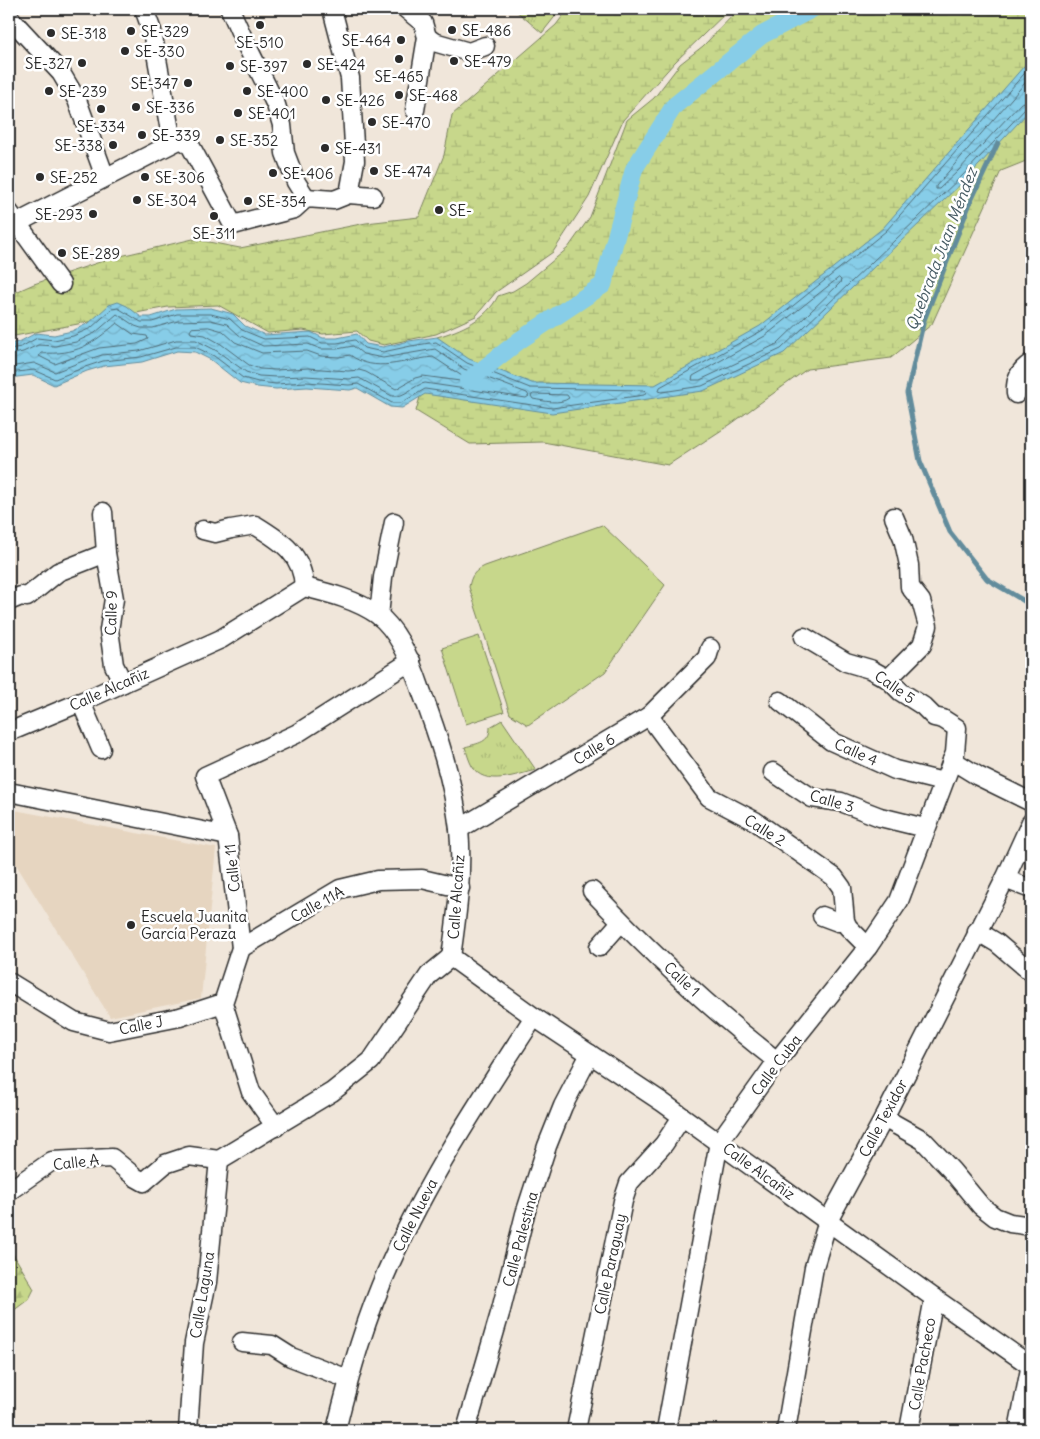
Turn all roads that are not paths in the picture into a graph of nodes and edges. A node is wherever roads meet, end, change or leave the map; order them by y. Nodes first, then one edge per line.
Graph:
1 (144, 9) edge
2 (230, 9) edge
3 (332, 9) edge
4 (406, 9) edge
5 (9, 17) edge
6 (427, 37) junction
7 (485, 46) dead end
8 (415, 110) dead end
9 (172, 142) junction
10 (105, 177) junction
11 (349, 194) junction
12 (373, 196) dead end
13 (306, 198) junction
14 (11, 221) edge
15 (62, 284) dead end
16 (1031, 363) edge
17 (1016, 394) dead end
18 (104, 512) dead end
19 (894, 517) dead end
20 (394, 522) dead end
21 (202, 530) dead end
22 (106, 553) junction
23 (304, 588) junction
24 (9, 601) edge
25 (379, 616) junction
26 (804, 637) dead end
27 (710, 648) dead end
28 (411, 661) junction
29 (888, 679) junction
30 (123, 683) junction
31 (780, 701) dead end
32 (81, 702) junction
33 (649, 716) junction
34 (957, 728) joint
35 (9, 732) edge
36 (101, 749) dead end
37 (952, 760) junction
38 (773, 772) dead end
39 (943, 782) junction
40 (9, 792) edge
41 (1031, 802) edge
42 (1031, 822) edge
43 (926, 828) junction
44 (459, 829) junction
45 (228, 836) junction
46 (1005, 879) junction
47 (460, 888) junction
48 (1031, 889) edge
49 (592, 891) dead end
50 (822, 916) dead end
51 (845, 921) junction
52 (621, 922) junction
53 (977, 931) junction
54 (868, 947) junction
55 (241, 948) junction
56 (599, 948) dead end
57 (451, 957) junction
58 (1031, 972) edge
59 (9, 982) edge
60 (223, 1004) junction
61 (534, 1017) junction
62 (590, 1054) junction
63 (777, 1061) junction
64 (682, 1117) junction
65 (884, 1118) junction
66 (276, 1127) junction
67 (719, 1142) junction
68 (219, 1160) junction
69 (9, 1191) edge
70 (828, 1221) junction
71 (1031, 1226) edge
72 (934, 1298) junction
73 (242, 1342) dead end
74 (1031, 1365) edge
75 (348, 1379) junction
76 (188, 1430) edge
77 (336, 1430) edge
78 (466, 1430) edge
79 (576, 1430) edge
80 (666, 1430) edge
81 (786, 1430) edge
82 (909, 1430) edge
83 (1018, 1430) edge

1 - 9 street
2 - 13 street
3 - 11 street
4 - 6 street
5 - 10 street
6 - 7 street
6 - 8 street
9 - 10 street
9 - 13 street
10 - 14 street
11 - 12 street
11 - 13 street
14 - 15 street
16 - 17 street
18 - 22 street, Calle 9
19 - 29 street
20 - 25 street
21 - 23 street
22 - 24 street
22 - 30 street, Calle 9
23 - 25 street, Calle Alcañiz
23 - 30 street, Calle Alcañiz
25 - 28 street, Calle Alcañiz
26 - 29 street, Calle 5
27 - 33 street, Calle 6
28 - 44 street, Calle Alcañiz
28 - 45 street, Calle 11
29 - 34 street, Calle 5
30 - 32 street, Calle Alcañiz
31 - 39 street, Calle 4
32 - 35 street, Calle Alcañiz
32 - 36 street
33 - 44 street, Calle 6
33 - 51 street, Calle 2
34 - 37 street, Calle Cuba
37 - 39 street, Calle Cuba
37 - 41 street
38 - 43 street, Calle 3
39 - 43 street, Calle Cuba
40 - 45 street
42 - 46 street, Calle Texidor
43 - 54 street, Calle Cuba
44 - 47 street, Calle Alcañiz
45 - 55 street, Calle 11
46 - 48 street
46 - 53 street, Calle Texidor
47 - 55 street, Calle 11A
47 - 57 street, Calle Alcañiz
49 - 52 street, Calle 1
50 - 51 street
51 - 54 street
52 - 56 street
52 - 63 street, Calle 1
53 - 58 street
53 - 65 street, Calle Texidor
54 - 63 street, Calle Cuba
55 - 60 street, Calle 11
57 - 61 street, Calle Alcañiz
57 - 66 street
59 - 60 street, Calle J
60 - 66 street
61 - 62 street, Calle Alcañiz
61 - 75 street, Calle Nueva
62 - 64 street, Calle Alcañiz
62 - 78 street, Calle Palestina
63 - 67 street, Calle Cuba
64 - 67 street, Calle Alcañiz
64 - 79 street, Calle Paraguay
65 - 70 street, Calle Texidor
65 - 71 street
66 - 68 street
67 - 70 street, Calle Alcañiz
67 - 80 street, Calle Cuba
68 - 69 street, Calle A
68 - 76 street, Calle Laguna
70 - 72 street, Calle Alcañiz
70 - 81 street, Calle Texidor
72 - 74 street, Calle Alcañiz
72 - 82 street, Calle Pacheco
73 - 75 street
74 - 83 street
75 - 77 street, Calle Nueva

